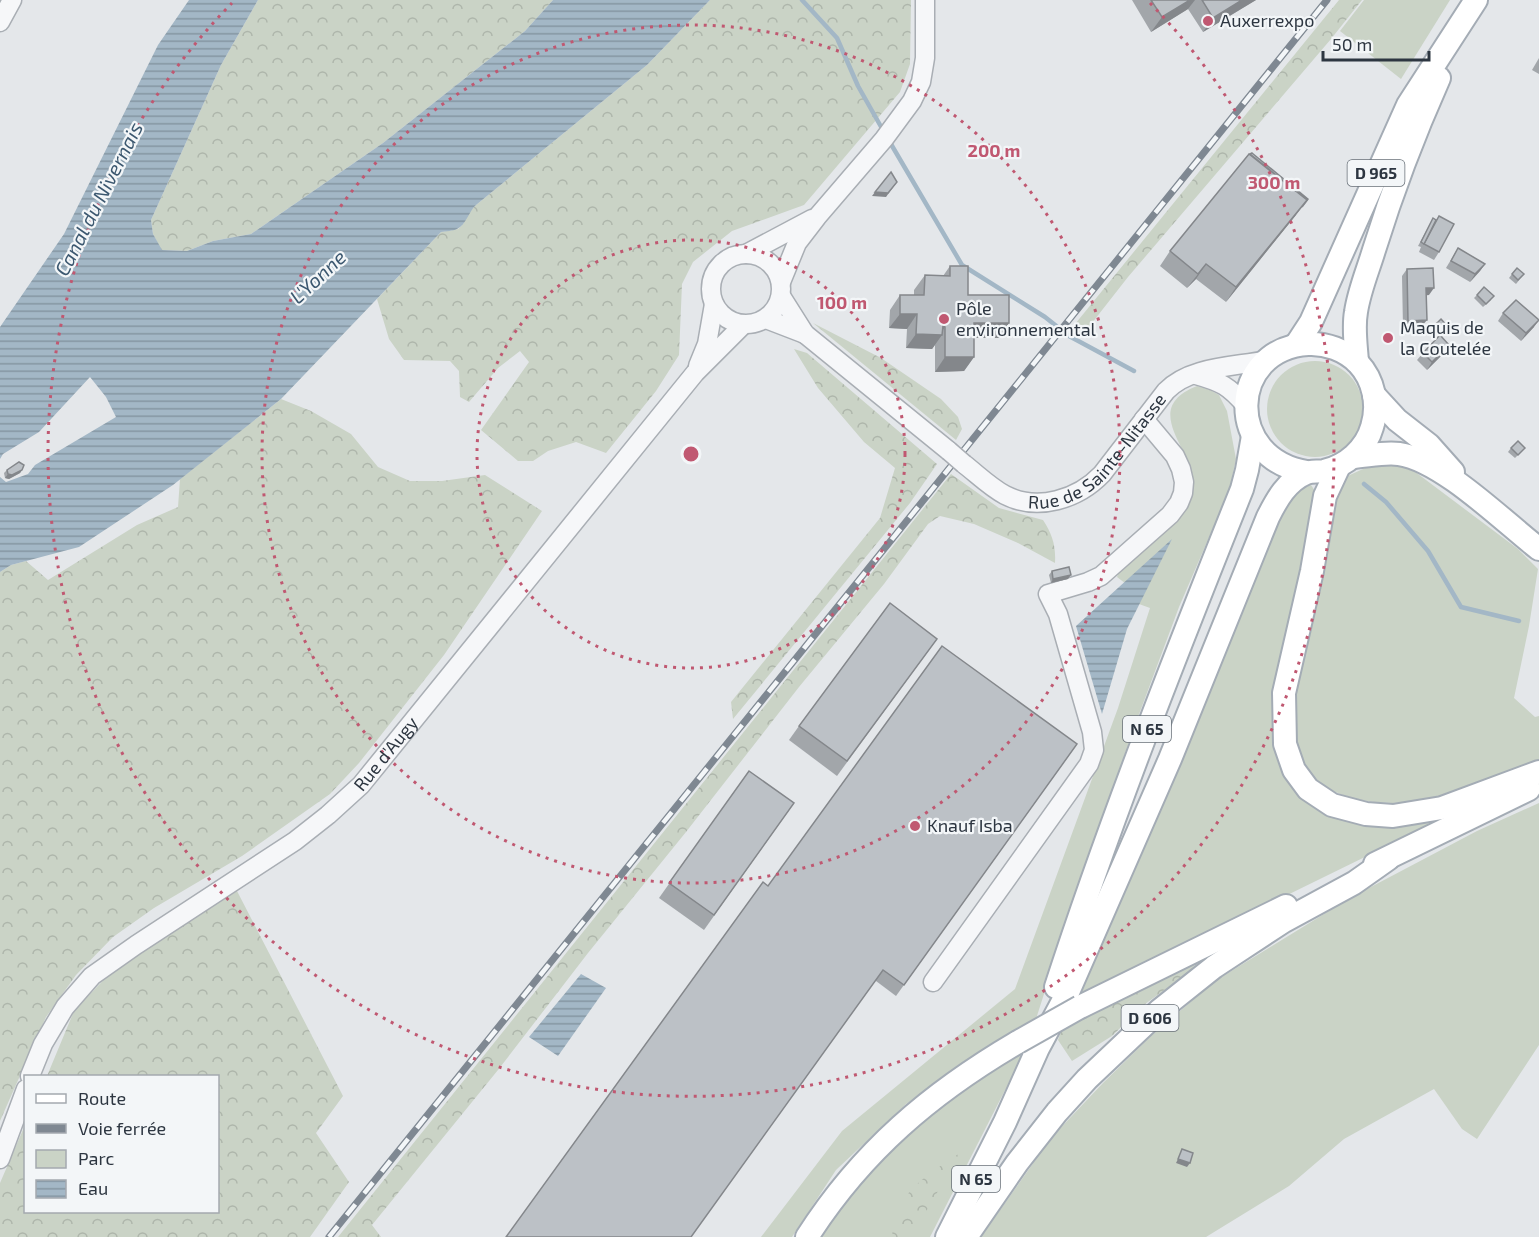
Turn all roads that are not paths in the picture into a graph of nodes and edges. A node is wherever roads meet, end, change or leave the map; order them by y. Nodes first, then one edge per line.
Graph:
1 (12, 0) edge
2 (925, 0) edge
3 (1473, 4) edge
4 (0, 22) edge
5 (817, 217) junction
6 (746, 254) junction
7 (781, 289) junction
8 (714, 304) junction
9 (766, 319) junction
10 (743, 325) junction
11 (806, 334) junction
12 (1296, 345) junction
13 (1267, 360) junction
14 (1357, 362) junction
15 (695, 373) junction
16 (1196, 375) junction
17 (1374, 395) junction
18 (1246, 406) junction
19 (1144, 419) junction
20 (1253, 436) junction
21 (1346, 461) junction
22 (1307, 472) junction
23 (1467, 490) junction
24 (1539, 549) edge
25 (1539, 772) edge
26 (1539, 785) edge
27 (1388, 859) junction
28 (933, 982) dead end
29 (1028, 1045) junction
30 (31, 1075) edge
31 (24, 1094) edge
32 (0, 1159) edge
33 (807, 1237) edge
34 (947, 1237) edge
35 (966, 1237) edge

1 - 4 street
2 - 5 street
3 - 12 main road, D 965
3 - 14 main road, D 965
5 - 6 street
5 - 7 street
6 - 7 street
6 - 8 street
7 - 9 street
7 - 11 street
8 - 10 street
8 - 15 street, Rue d'Augy
9 - 10 street
9 - 11 street
10 - 15 street, Rue d'Augy
11 - 19 street, Rue de Sainte-Nitasse, bridge
12 - 13 main road
12 - 14 main road
13 - 16 street, Rue de Sainte-Nitasse
13 - 18 main road
14 - 17 main road
15 - 30 street, Rue d'Augy
16 - 18 street
16 - 19 street, Rue de Sainte-Nitasse
17 - 21 main road
17 - 23 main road
18 - 20 main road
19 - 28 street
20 - 22 main road
20 - 29 main road, N 65
21 - 22 main road
21 - 23 main road
21 - 25 main road
22 - 29 main road, N 65
23 - 24 main road
26 - 27 main road, D 606
27 - 29 main road, D 606, bridge
27 - 35 main road, D 606
29 - 33 main road, D 606
29 - 34 main road, N 65
31 - 32 street

